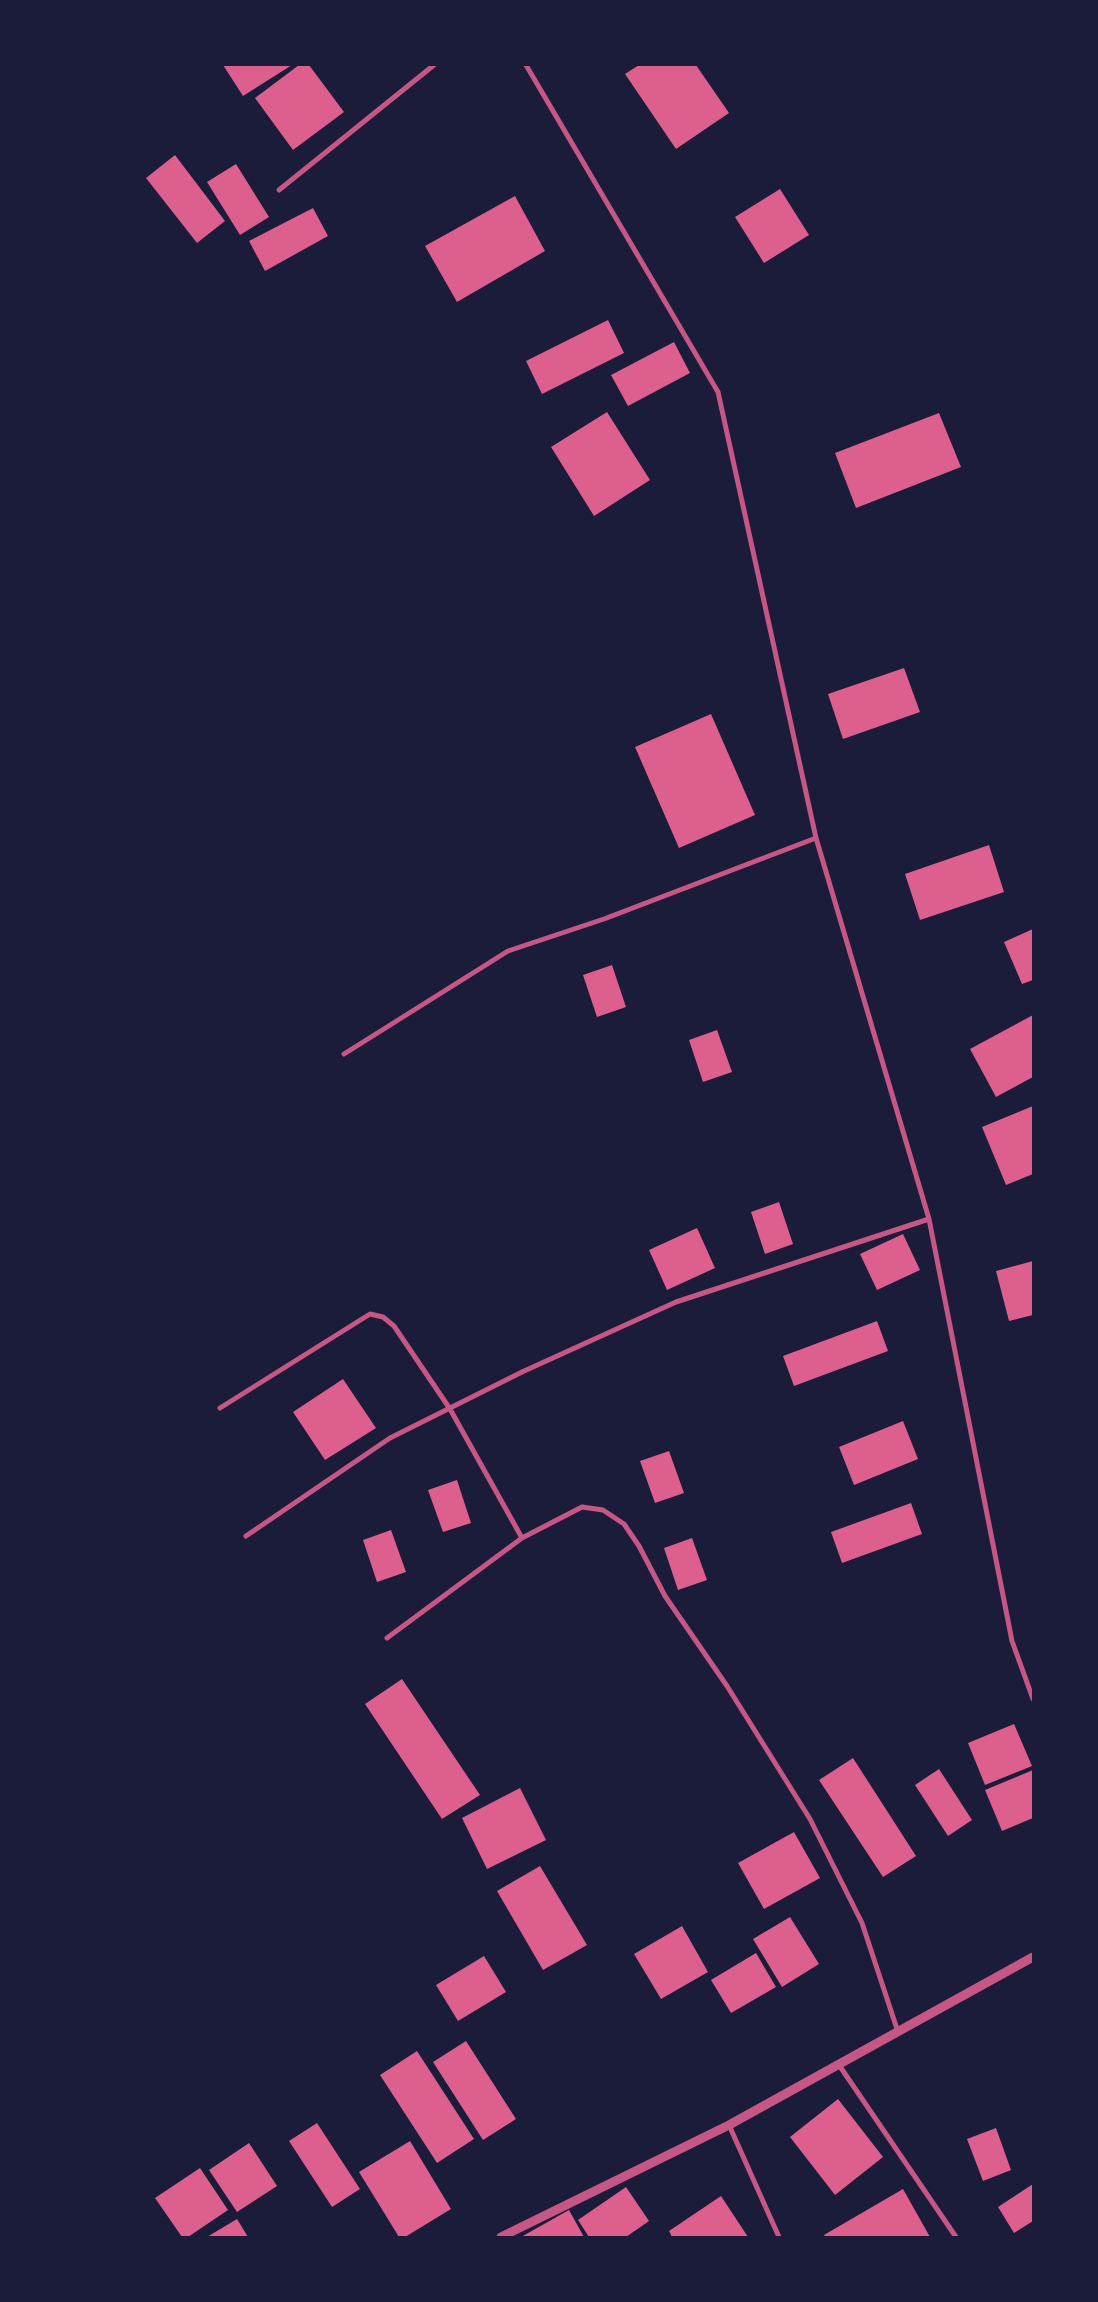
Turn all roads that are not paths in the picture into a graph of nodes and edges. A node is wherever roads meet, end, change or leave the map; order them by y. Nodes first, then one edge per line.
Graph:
1 (434, 65) edge
2 (526, 65) edge
3 (279, 190) dead end
4 (816, 838) junction
5 (344, 1054) dead end
6 (929, 1219) junction
7 (220, 1408) dead end
8 (450, 1409) junction
9 (246, 1536) dead end
10 (522, 1538) junction
11 (387, 1638) dead end
12 (1033, 1699) edge
13 (1033, 1956) edge
14 (898, 2032) junction
15 (839, 2065) junction
16 (729, 2125) junction
17 (501, 2237) edge
18 (779, 2237) edge
19 (956, 2237) edge

1 - 3 street
2 - 4 street
4 - 5 street
4 - 6 street
6 - 8 street
6 - 12 street
7 - 8 street
8 - 9 street
8 - 10 street
10 - 11 street
10 - 14 street
13 - 14 street
14 - 15 street
15 - 16 street
15 - 19 street
16 - 17 street
16 - 18 street

